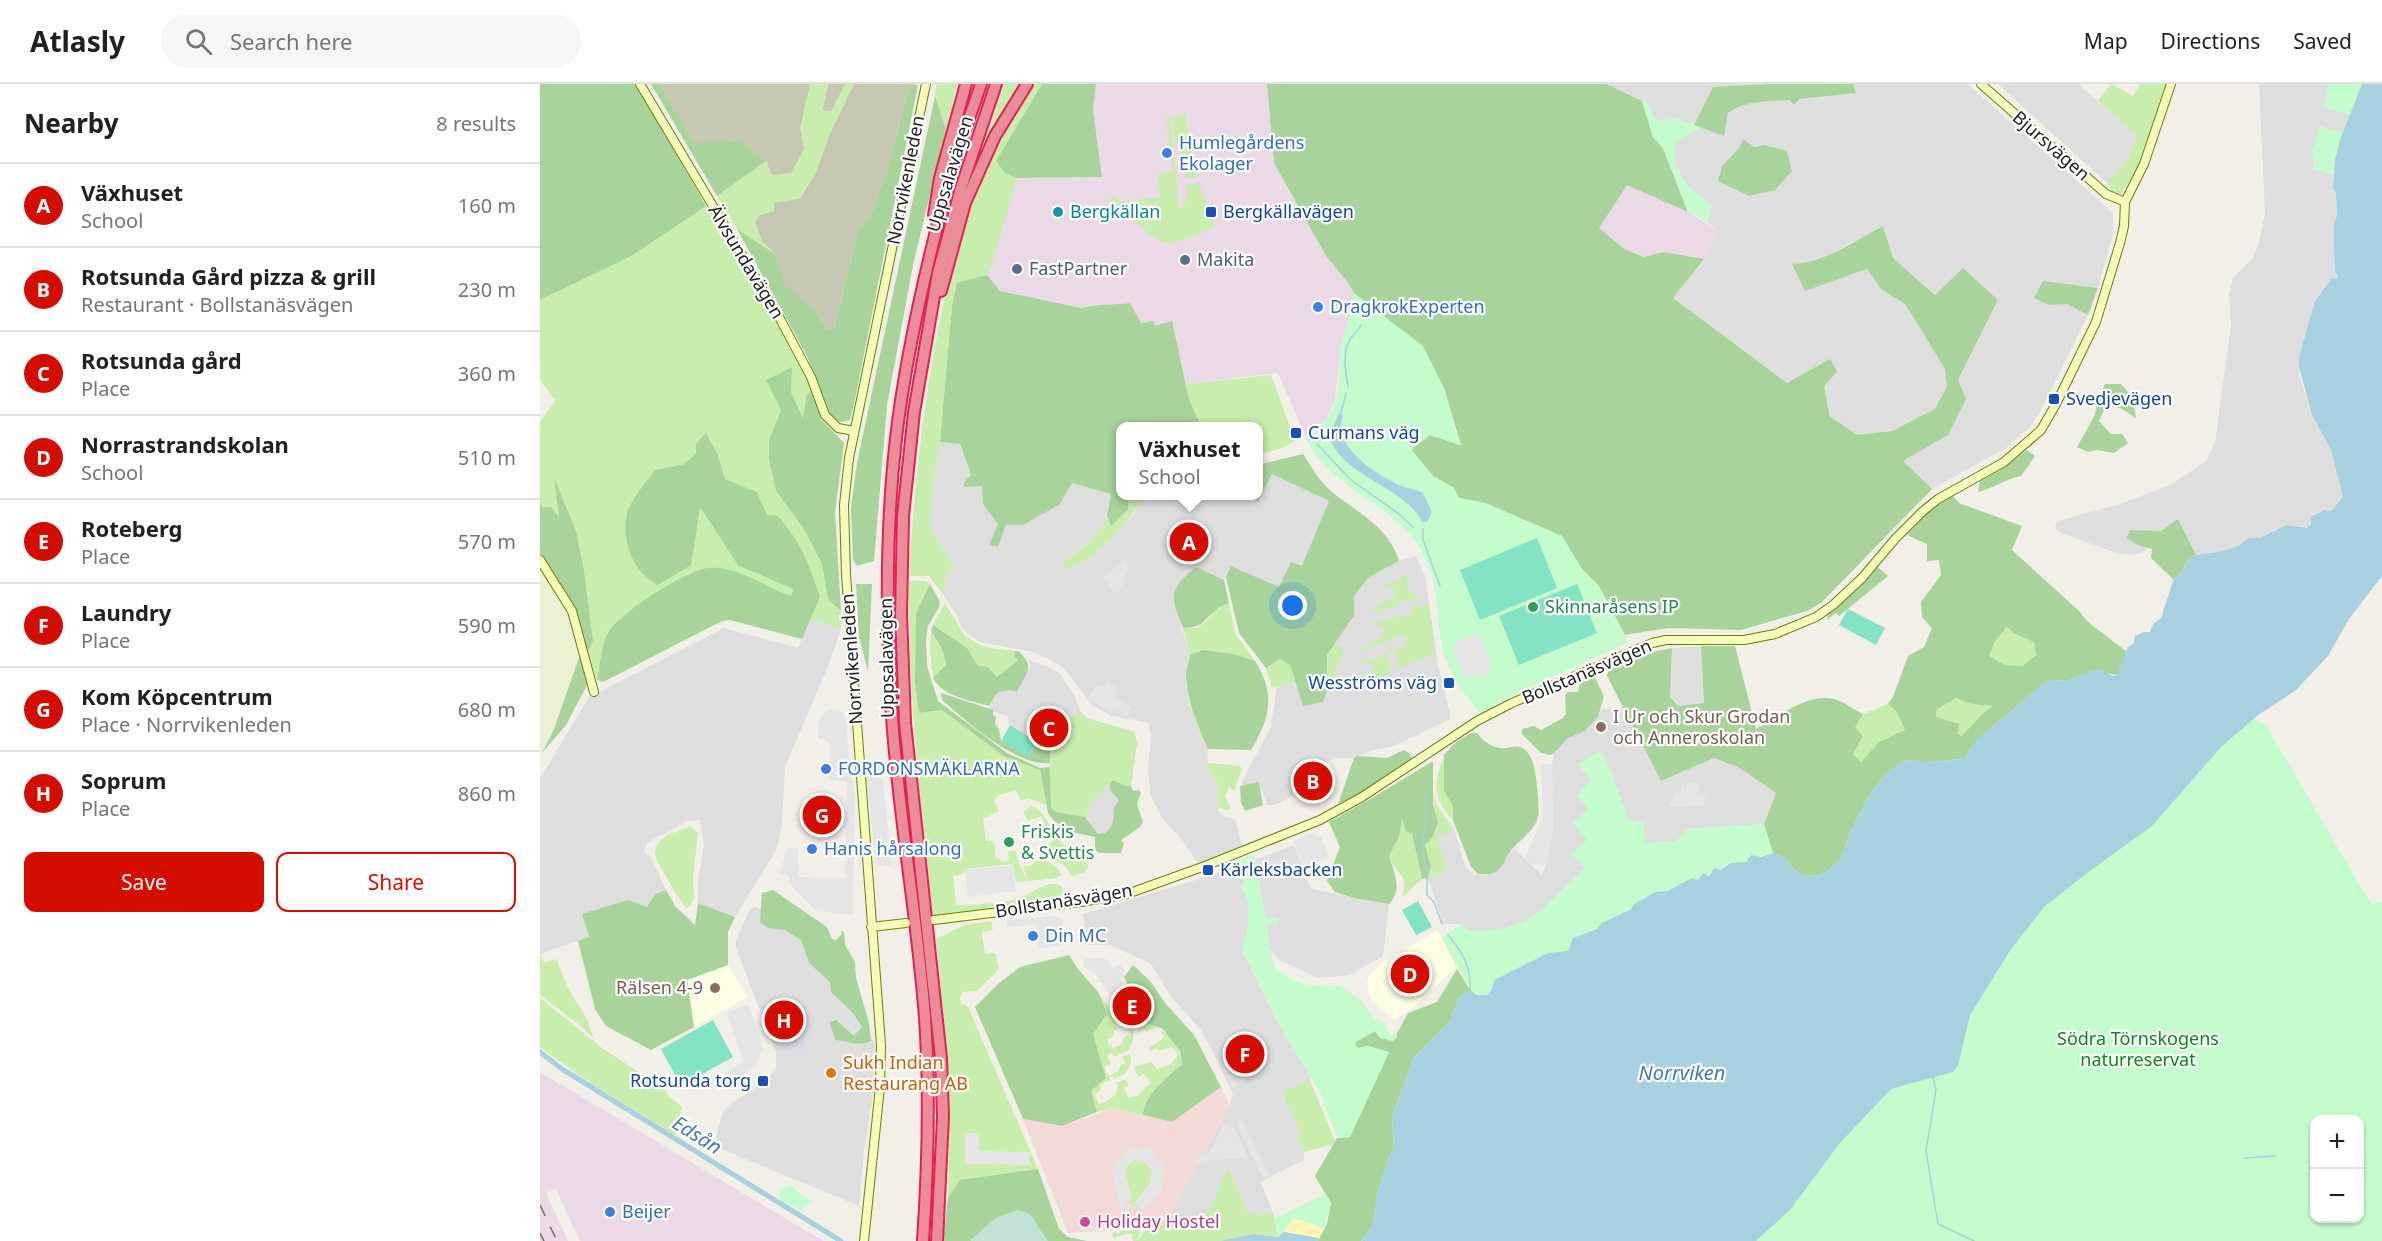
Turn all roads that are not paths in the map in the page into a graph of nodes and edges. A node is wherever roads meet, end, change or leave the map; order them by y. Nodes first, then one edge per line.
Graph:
1 (640, 84) edge
2 (926, 84) edge
3 (966, 84) edge
4 (981, 84) edge
5 (996, 84) edge
6 (1027, 84) edge
7 (1981, 84) edge
8 (2171, 84) edge
9 (2125, 202) junction
10 (918, 306) junction
11 (922, 361) junction
12 (854, 431) junction
13 (540, 560) edge
14 (594, 692) dead end
15 (934, 920) dead end
16 (906, 923) dead end
17 (871, 927) junction
18 (864, 1241) edge
19 (923, 1241) edge
20 (937, 1241) edge

1 - 12 street, Älvsundavägen
2 - 12 street, Norrvikenleden
3 - 10 highway
4 - 10 highway, Uppsalavägen
5 - 11 highway, Uppsalavägen
6 - 11 highway
7 - 9 street, Bjursvägen
8 - 9 street
9 - 15 street, Bollstanäsvägen
10 - 19 highway, Uppsalavägen
11 - 20 highway, Uppsalavägen
12 - 17 street, Norrvikenleden
13 - 14 street
16 - 17 street
17 - 18 street, Norrvikenleden

